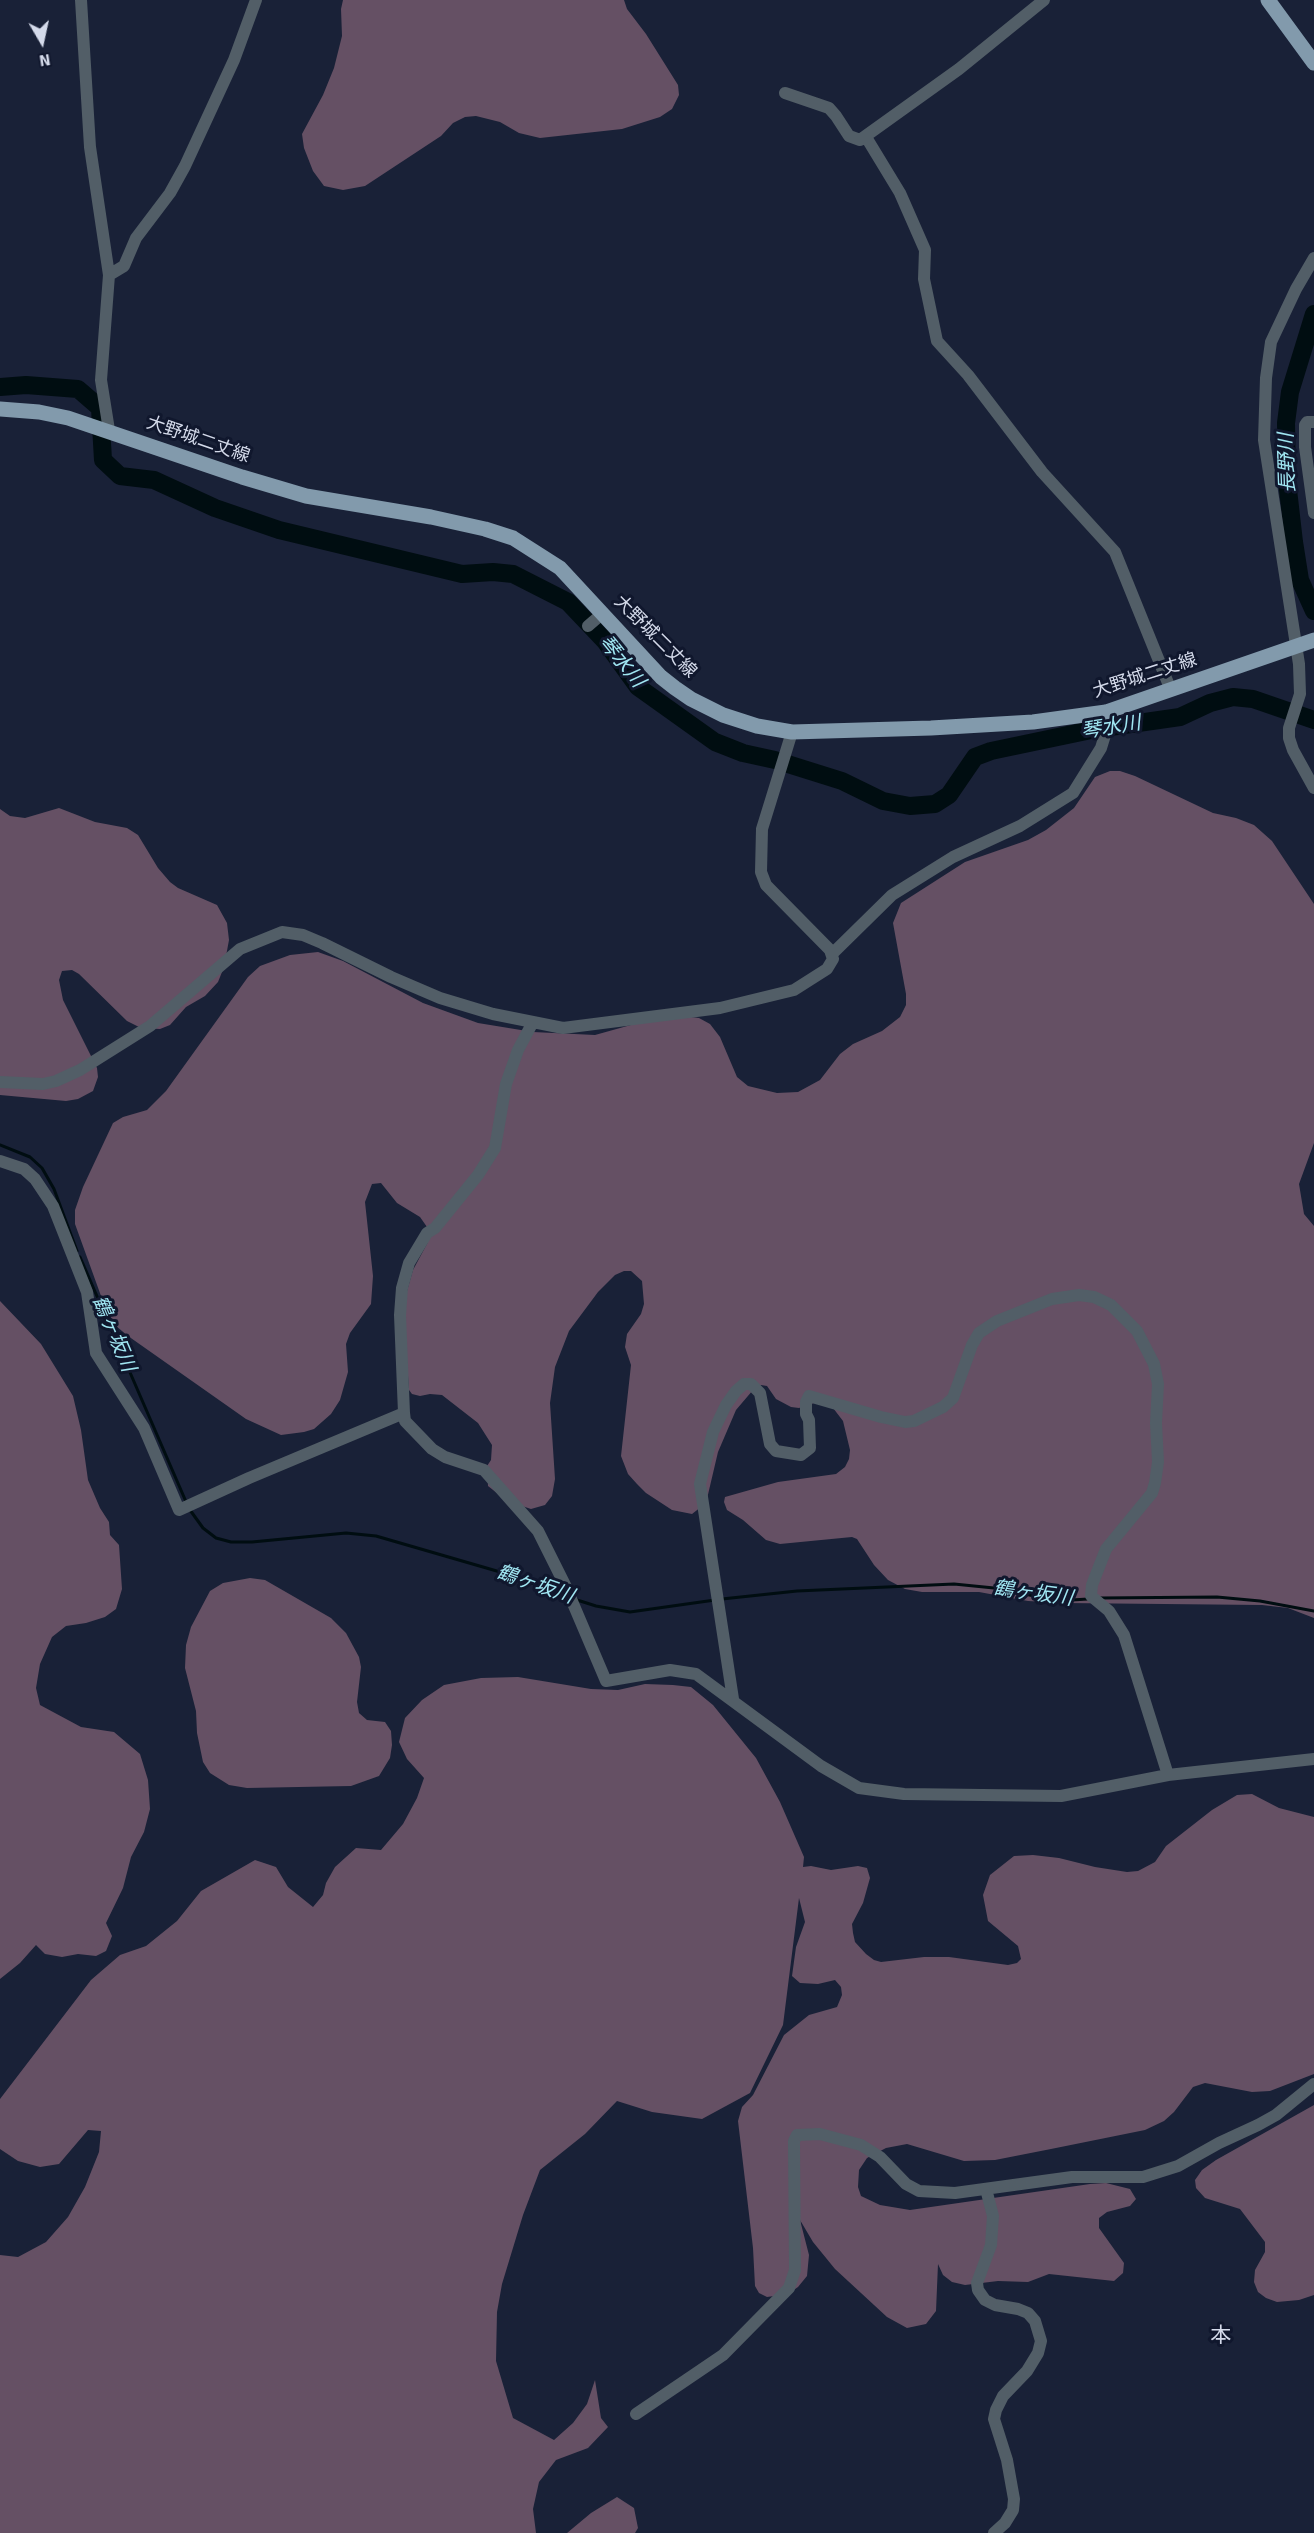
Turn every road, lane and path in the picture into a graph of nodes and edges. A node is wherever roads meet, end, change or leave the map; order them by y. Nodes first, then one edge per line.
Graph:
1 (81, 0) edge
2 (256, 0) edge
3 (1044, 0) edge
4 (1268, 0) edge
5 (1314, 63) edge
6 (785, 93) dead end
7 (866, 137) junction
8 (1314, 258) edge
9 (109, 275) junction
10 (0, 409) edge
11 (1314, 422) edge
12 (109, 430) junction
13 (1314, 513) edge
14 (1304, 644) edge
15 (1170, 688) junction
16 (1108, 717) junction
17 (792, 732) junction
18 (1314, 788) edge
19 (832, 954) junction
20 (533, 1022) junction
21 (0, 1082) edge
22 (0, 1161) edge
23 (404, 1413) junction
24 (733, 1699) junction
25 (1314, 1759) edge
26 (1168, 1775) junction
27 (1314, 2084) edge
28 (986, 2189) junction
29 (636, 2414) dead end
30 (994, 2533) edge

1 - 9 street
2 - 9 street
3 - 7 street
4 - 5 main road
6 - 7 street
7 - 15 street
8 - 14 street
9 - 12 street
10 - 12 main road, 大野城二丈線
11 - 13 street
12 - 17 main road, 大野城二丈線
14 - 15 main road, 大野城二丈線
14 - 18 street
15 - 16 main road, 大野城二丈線
16 - 17 main road, 大野城二丈線
16 - 19 street
17 - 19 street
19 - 20 street
20 - 21 street
20 - 23 street
22 - 23 street
23 - 24 street
24 - 26 street
24 - 26 street
25 - 26 street
27 - 28 street
28 - 29 street
28 - 30 street

